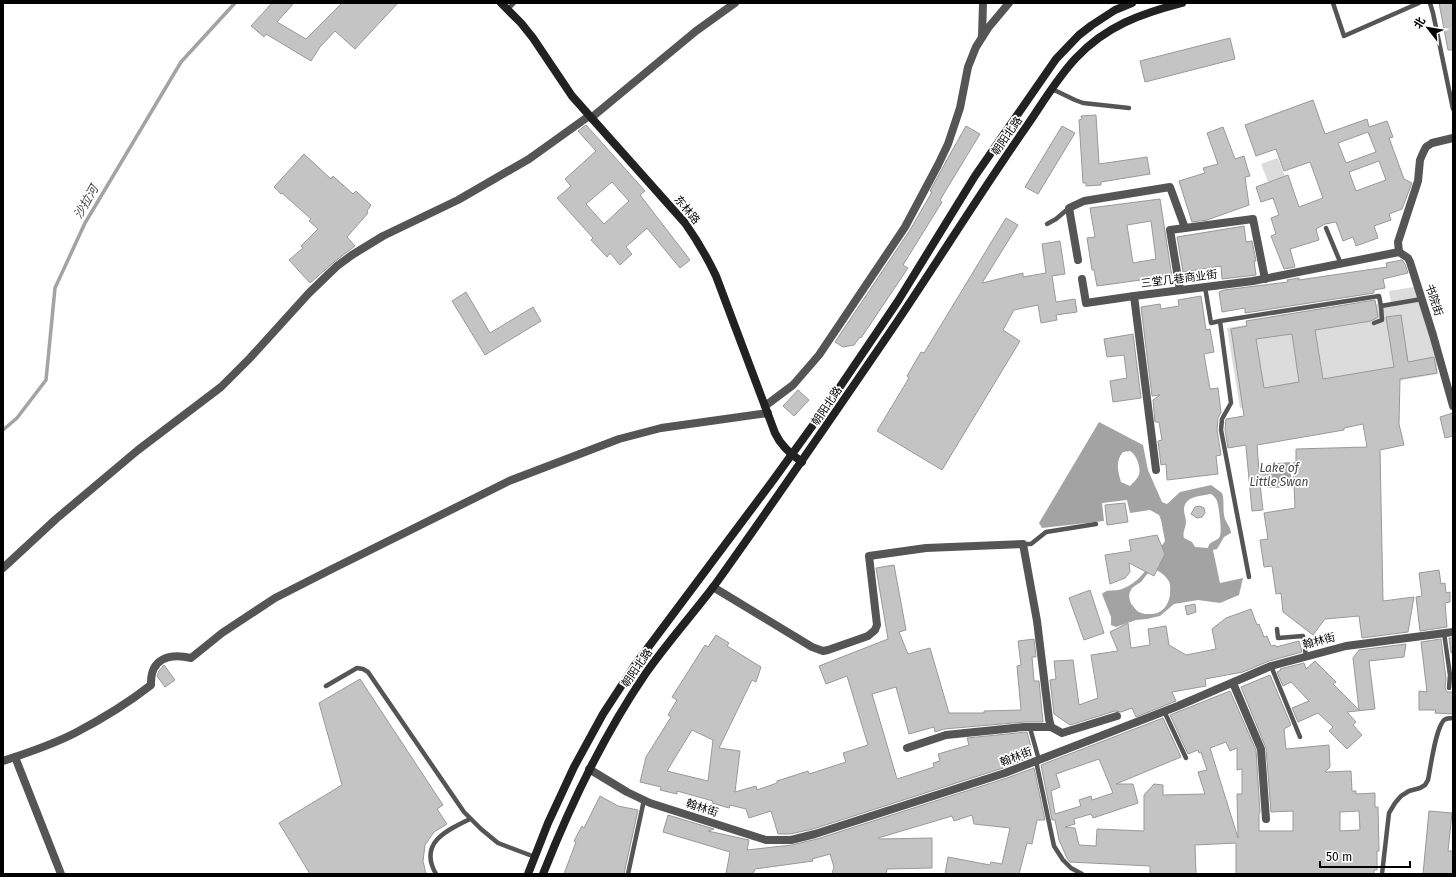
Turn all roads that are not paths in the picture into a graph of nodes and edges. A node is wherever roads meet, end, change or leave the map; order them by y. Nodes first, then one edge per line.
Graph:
1 (501, 3) edge
2 (735, 3) edge
3 (983, 3) edge
4 (1009, 3) edge
5 (1132, 3) edge
6 (1182, 3) edge
7 (1333, 3) edge
8 (1419, 3) edge
9 (1430, 3) edge
10 (511, 6) edge
11 (982, 37) junction
12 (1052, 89) junction
13 (1129, 108) dead end
14 (1453, 109) edge
15 (590, 117) junction
16 (1453, 138) edge
17 (1069, 208) junction
18 (1047, 224) dead end
19 (1184, 228) junction
20 (1326, 228) dead end
21 (1399, 252) junction
22 (1078, 260) dead end
23 (1341, 264) junction
24 (1265, 279) junction
25 (1082, 280) dead end
26 (1205, 287) junction
27 (1180, 290) junction
28 (1134, 296) junction
29 (1422, 300) junction
30 (1381, 306) junction
31 (1220, 321) junction
32 (1374, 323) dead end
33 (1452, 402) edge
34 (766, 410) junction
35 (792, 455) junction
36 (802, 462) junction
37 (1156, 470) dead end
38 (1096, 524) dead end
39 (1023, 544) junction
40 (3, 568) edge
41 (1249, 577) dead end
42 (713, 587) junction
43 (1277, 629) dead end
44 (1453, 632) edge
45 (1444, 633) junction
46 (1306, 656) junction
47 (1271, 666) junction
48 (1233, 683) junction
49 (326, 686) dead end
50 (1449, 688) dead end
51 (1164, 711) junction
52 (1117, 716) dead end
53 (1453, 718) edge
54 (1051, 727) junction
55 (1030, 728) junction
56 (1300, 737) dead end
57 (907, 748) dead end
58 (15, 756) junction
59 (1186, 758) dead end
60 (3, 761) edge
61 (1037, 761) junction
62 (589, 769) junction
63 (644, 800) junction
64 (470, 819) junction
65 (1266, 819) dead end
66 (535, 857) junction
67 (61, 874) edge
68 (436, 874) edge
69 (528, 874) edge
70 (543, 874) edge
71 (628, 874) edge
72 (1082, 874) edge
73 (1382, 874) edge

1 - 10 main road, 东林路
2 - 15 street
3 - 11 street
4 - 11 street
5 - 35 main road, 朝阳北路
6 - 12 main road, 朝阳北路
7 - 8 lane
9 - 14 lane
10 - 15 main road, 东林路
11 - 34 street
12 - 13 lane
12 - 36 main road, 朝阳北路
15 - 34 main road, 东林路
15 - 40 street
16 - 21 street
17 - 18 lane
17 - 19 street
17 - 22 street
19 - 24 street
19 - 27 street
20 - 23 lane
21 - 23 street, 三堂几巷商业街
21 - 29 street, 书院街
23 - 24 street, 三堂几巷商业街
24 - 26 street, 三堂几巷商业街
25 - 28 street
26 - 27 street, 三堂几巷商业街
26 - 31 lane
27 - 28 street, 三堂几巷商业街
28 - 37 street, 三堂几巷商业街
29 - 30 lane
29 - 33 street, 书院街
30 - 31 lane
30 - 32 lane
31 - 41 lane
34 - 35 main road, 东林路
34 - 58 street
35 - 36 main road, 东林路
35 - 66 main road, 朝阳北路
36 - 42 main road, 朝阳北路
38 - 39 lane
39 - 42 street
39 - 54 street
42 - 62 main road, 朝阳北路
43 - 46 lane
44 - 45 street, 翰林街
45 - 46 street, 翰林街
45 - 50 lane
46 - 47 street, 翰林街
47 - 48 street, 翰林街
47 - 56 lane
48 - 51 street, 翰林街
48 - 65 street
49 - 64 lane
51 - 59 lane
51 - 61 street, 翰林街
52 - 54 street
53 - 73 lane
54 - 55 street
55 - 57 street
55 - 61 lane
58 - 60 street
58 - 67 street
61 - 63 street, 翰林街
61 - 72 lane
62 - 63 street, 翰林街
62 - 70 main road, 朝阳北路
63 - 71 lane
64 - 66 lane
64 - 68 lane
66 - 69 main road, 朝阳北路

